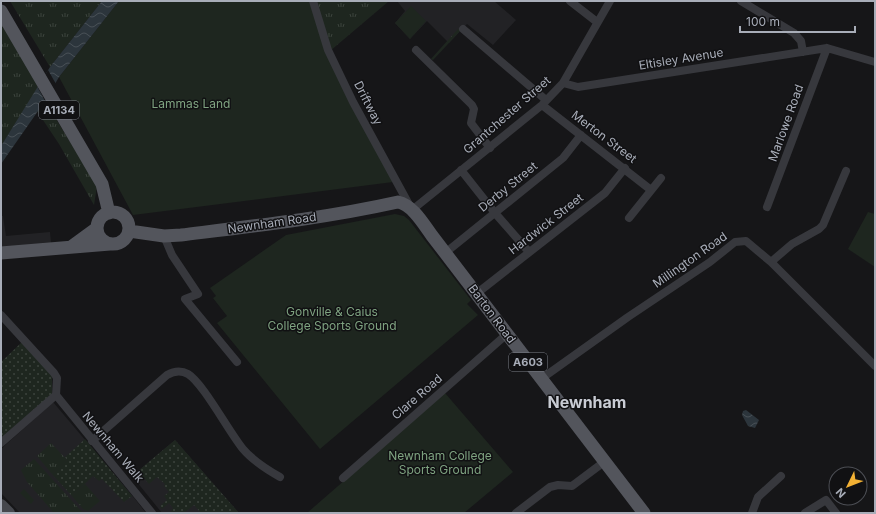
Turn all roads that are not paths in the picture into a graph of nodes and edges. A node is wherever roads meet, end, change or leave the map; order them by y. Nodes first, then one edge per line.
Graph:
1 (313, 1) edge
2 (570, 1) edge
3 (610, 1) edge
4 (741, 1) edge
5 (1, 11) edge
6 (597, 22) junction
7 (463, 29) dead end
8 (826, 48) junction
9 (416, 50) dead end
10 (803, 52) junction
11 (875, 62) edge
12 (563, 83) junction
13 (544, 102) junction
14 (581, 135) junction
15 (490, 148) junction
16 (625, 168) junction
17 (461, 170) junction
18 (846, 171) dead end
19 (661, 178) dead end
20 (651, 190) junction
21 (768, 207) dead end
22 (412, 210) junction
23 (109, 213) junction
24 (495, 213) junction
25 (629, 218) dead end
26 (97, 228) junction
27 (129, 231) junction
28 (164, 236) junction
29 (110, 244) junction
30 (69, 248) junction
31 (529, 252) junction
32 (1, 253) edge
33 (445, 253) junction
34 (771, 262) junction
35 (476, 294) junction
36 (1, 315) edge
37 (507, 334) junction
38 (237, 362) dead end
39 (875, 366) edge
40 (541, 379) junction
41 (56, 395) junction
42 (92, 441) junction
43 (1, 443) edge
44 (604, 462) junction
45 (781, 476) dead end
46 (280, 477) dead end
47 (343, 478) dead end
48 (1, 505) edge
49 (9, 513) edge
50 (152, 513) edge
51 (516, 513) edge
52 (644, 513) edge
53 (752, 513) edge
54 (805, 513) edge
55 (836, 513) edge

1 - 22 street, Driftway
2 - 6 street
3 - 6 street, Grantchester Street
4 - 10 street
5 - 23 main road, A1134
6 - 12 street, Grantchester Street
7 - 13 street, Merton Street
8 - 10 street, Eltisley Avenue
8 - 11 street
8 - 21 street, Marlowe Road
9 - 15 street
10 - 12 street, Eltisley Avenue
12 - 13 street, Grantchester Street
13 - 14 street, Merton Street
13 - 15 street, Grantchester Street
14 - 16 street, Merton Street
14 - 24 street, Derby Street
15 - 17 street, Grantchester Street
16 - 20 street, Merton Street
16 - 31 street, Hardwick Street
17 - 22 street, Grantchester Street
17 - 24 street
18 - 34 street
19 - 20 street
20 - 25 street
22 - 28 main road, Newnham Road / A603
22 - 33 main road, Barton Road / A603
23 - 26 main road
23 - 27 main road
24 - 31 street
24 - 33 street, Derby Street
26 - 29 main road
26 - 30 main road
27 - 28 main road, Newnham Road / A603
27 - 29 main road
28 - 38 street
29 - 30 main road
30 - 32 main road
31 - 35 street, Hardwick Street
33 - 35 main road, Barton Road / A603
34 - 39 street, Millington Road
34 - 40 street, Millington Road
35 - 37 main road, Barton Road / A603
36 - 41 street
37 - 40 main road, Barton Road / A603
37 - 47 street, Clare Road
40 - 44 main road, Barton Road / A603
41 - 42 street, Newnham Walk
41 - 43 street
42 - 46 street
42 - 50 street, Newnham Walk
44 - 51 street
44 - 52 main road, Barton Road / A603
45 - 53 street
48 - 49 street
54 - 55 street

